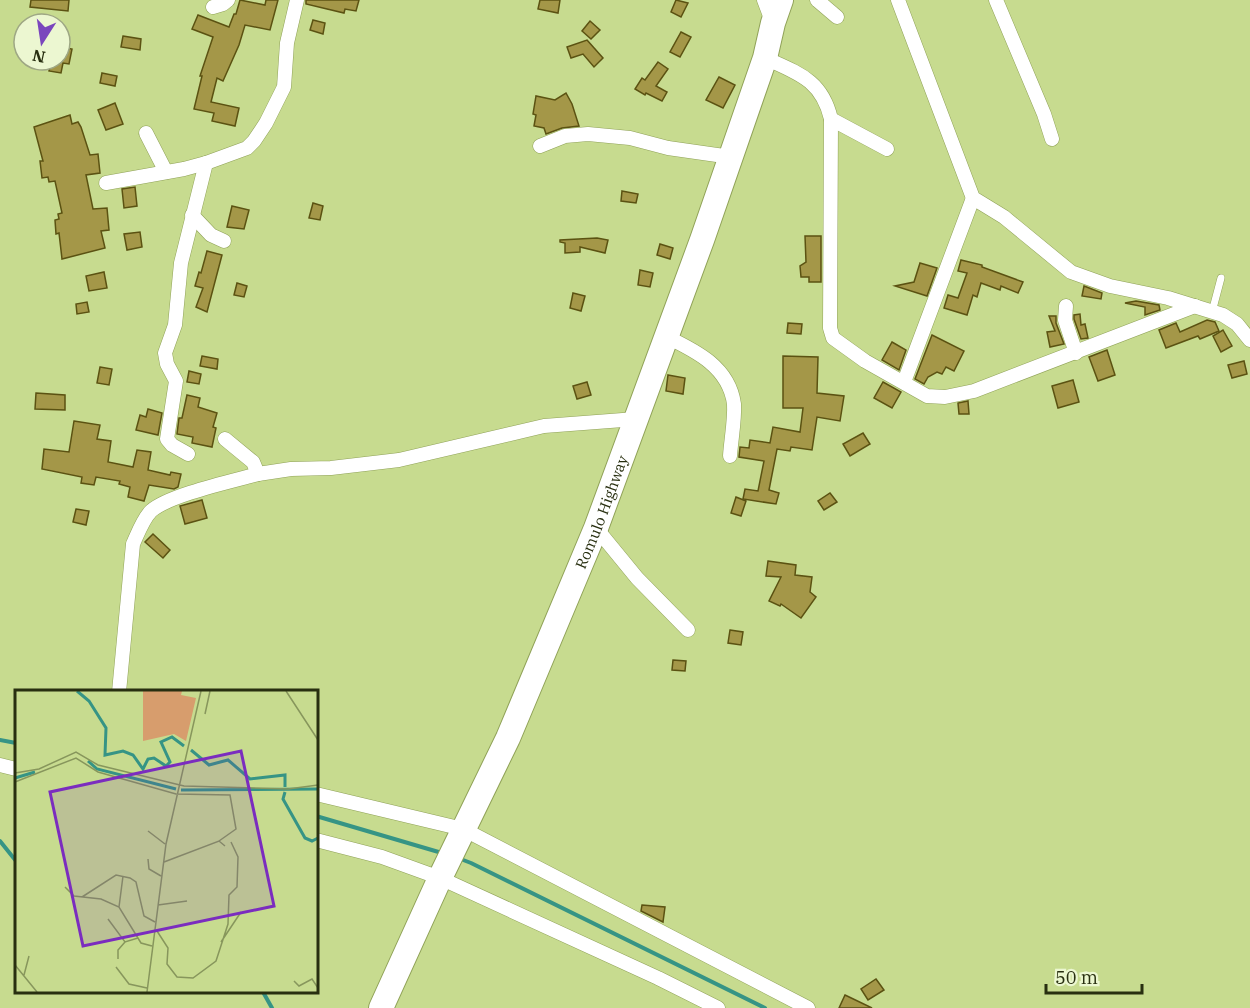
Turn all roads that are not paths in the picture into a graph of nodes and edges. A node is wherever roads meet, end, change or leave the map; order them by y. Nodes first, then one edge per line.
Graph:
1 (228, 0) edge
2 (297, 0) edge
3 (764, 0) edge
4 (782, 0) edge
5 (817, 0) edge
6 (898, 0) edge
7 (996, 0) edge
8 (213, 7) dead end
9 (837, 17) dead end
10 (773, 22) junction
11 (765, 58) junction
12 (831, 119) junction
13 (146, 134) dead end
14 (1052, 139) dead end
15 (540, 146) dead end
16 (887, 149) dead end
17 (731, 157) junction
18 (206, 163) junction
19 (166, 172) junction
20 (106, 183) dead end
21 (973, 198) junction
22 (192, 215) junction
23 (224, 241) dead end
24 (1221, 278) dead end
25 (1066, 306) dead end
26 (1194, 306) junction
27 (1212, 312) junction
28 (667, 337) junction
29 (1250, 339) edge
30 (1076, 353) junction
31 (904, 382) junction
32 (636, 418) junction
33 (225, 439) dead end
34 (188, 454) dead end
35 (730, 456) dead end
36 (258, 474) junction
37 (596, 528) junction
38 (688, 630) dead end
39 (119, 690) edge
40 (0, 765) edge
41 (15, 769) edge
42 (318, 795) edge
43 (461, 833) junction
44 (318, 840) edge
45 (442, 875) junction
46 (381, 1008) edge
47 (718, 1008) edge
48 (808, 1008) edge

1 - 8 street
2 - 18 street
3 - 10 street
4 - 10 highway, Romulo Highway
5 - 9 street
6 - 21 street
7 - 14 street
10 - 11 highway, Romulo Highway
11 - 12 street
11 - 17 highway, Romulo Highway
12 - 16 street
12 - 31 street
13 - 19 street
15 - 17 street
17 - 28 highway, Romulo Highway
18 - 19 street
18 - 22 street
19 - 20 street
21 - 26 street
21 - 31 street
22 - 23 street
22 - 34 street
24 - 27 lane
25 - 30 street
26 - 27 street
26 - 30 street
27 - 29 street
28 - 32 highway, Romulo Highway
28 - 35 street
30 - 31 street
32 - 36 street
32 - 37 highway, Romulo Highway
33 - 36 street
36 - 39 street
37 - 38 street
37 - 43 highway, Romulo Highway
40 - 41 street
42 - 43 street
43 - 45 highway, Romulo Highway
43 - 48 street
44 - 45 street
45 - 46 highway, Romulo Highway
45 - 47 street

